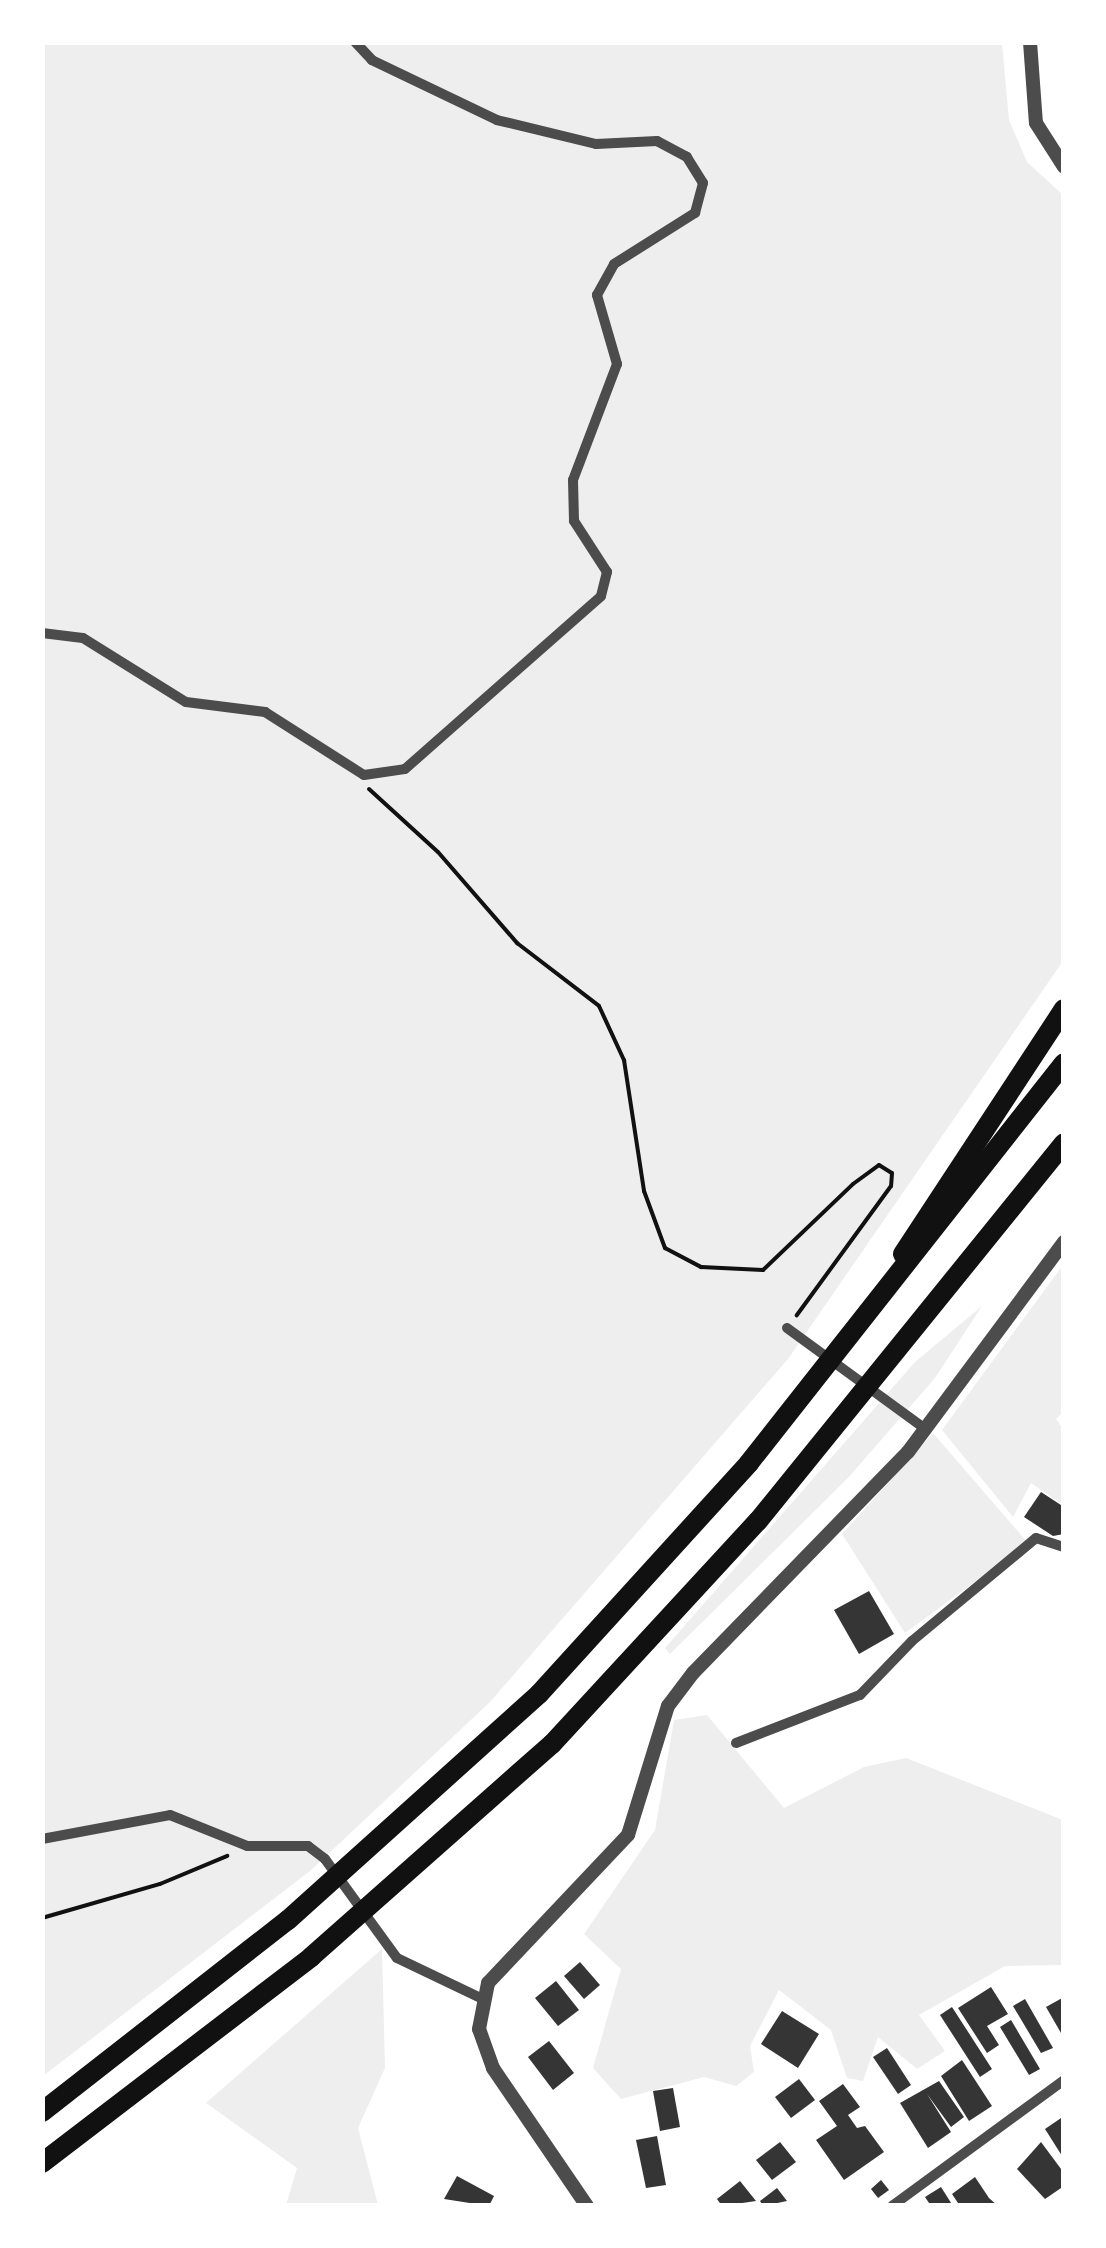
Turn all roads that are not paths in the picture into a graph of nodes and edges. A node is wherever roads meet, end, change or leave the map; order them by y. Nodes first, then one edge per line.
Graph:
1 (355, 42) edge
2 (1030, 42) edge
3 (1064, 166) edge
4 (42, 633) edge
5 (1064, 1009) edge
6 (1064, 1064) edge
7 (1064, 1143) edge
8 (1064, 1242) edge
9 (787, 1328) road end
10 (841, 1348) junction
11 (927, 1430) junction
12 (1064, 1547) edge
13 (736, 1743) dead end
14 (42, 1839) edge
15 (483, 1999) junction
16 (1064, 2080) edge
17 (42, 2112) edge
18 (42, 2163) edge
19 (588, 2206) edge
20 (892, 2206) edge

1 - 4 street
2 - 3 street
5 - 10 highway
6 - 10 highway
7 - 18 highway
8 - 11 street
9 - 11 street
10 - 17 highway
11 - 15 street
12 - 13 street
14 - 15 street
15 - 19 street
16 - 20 street

